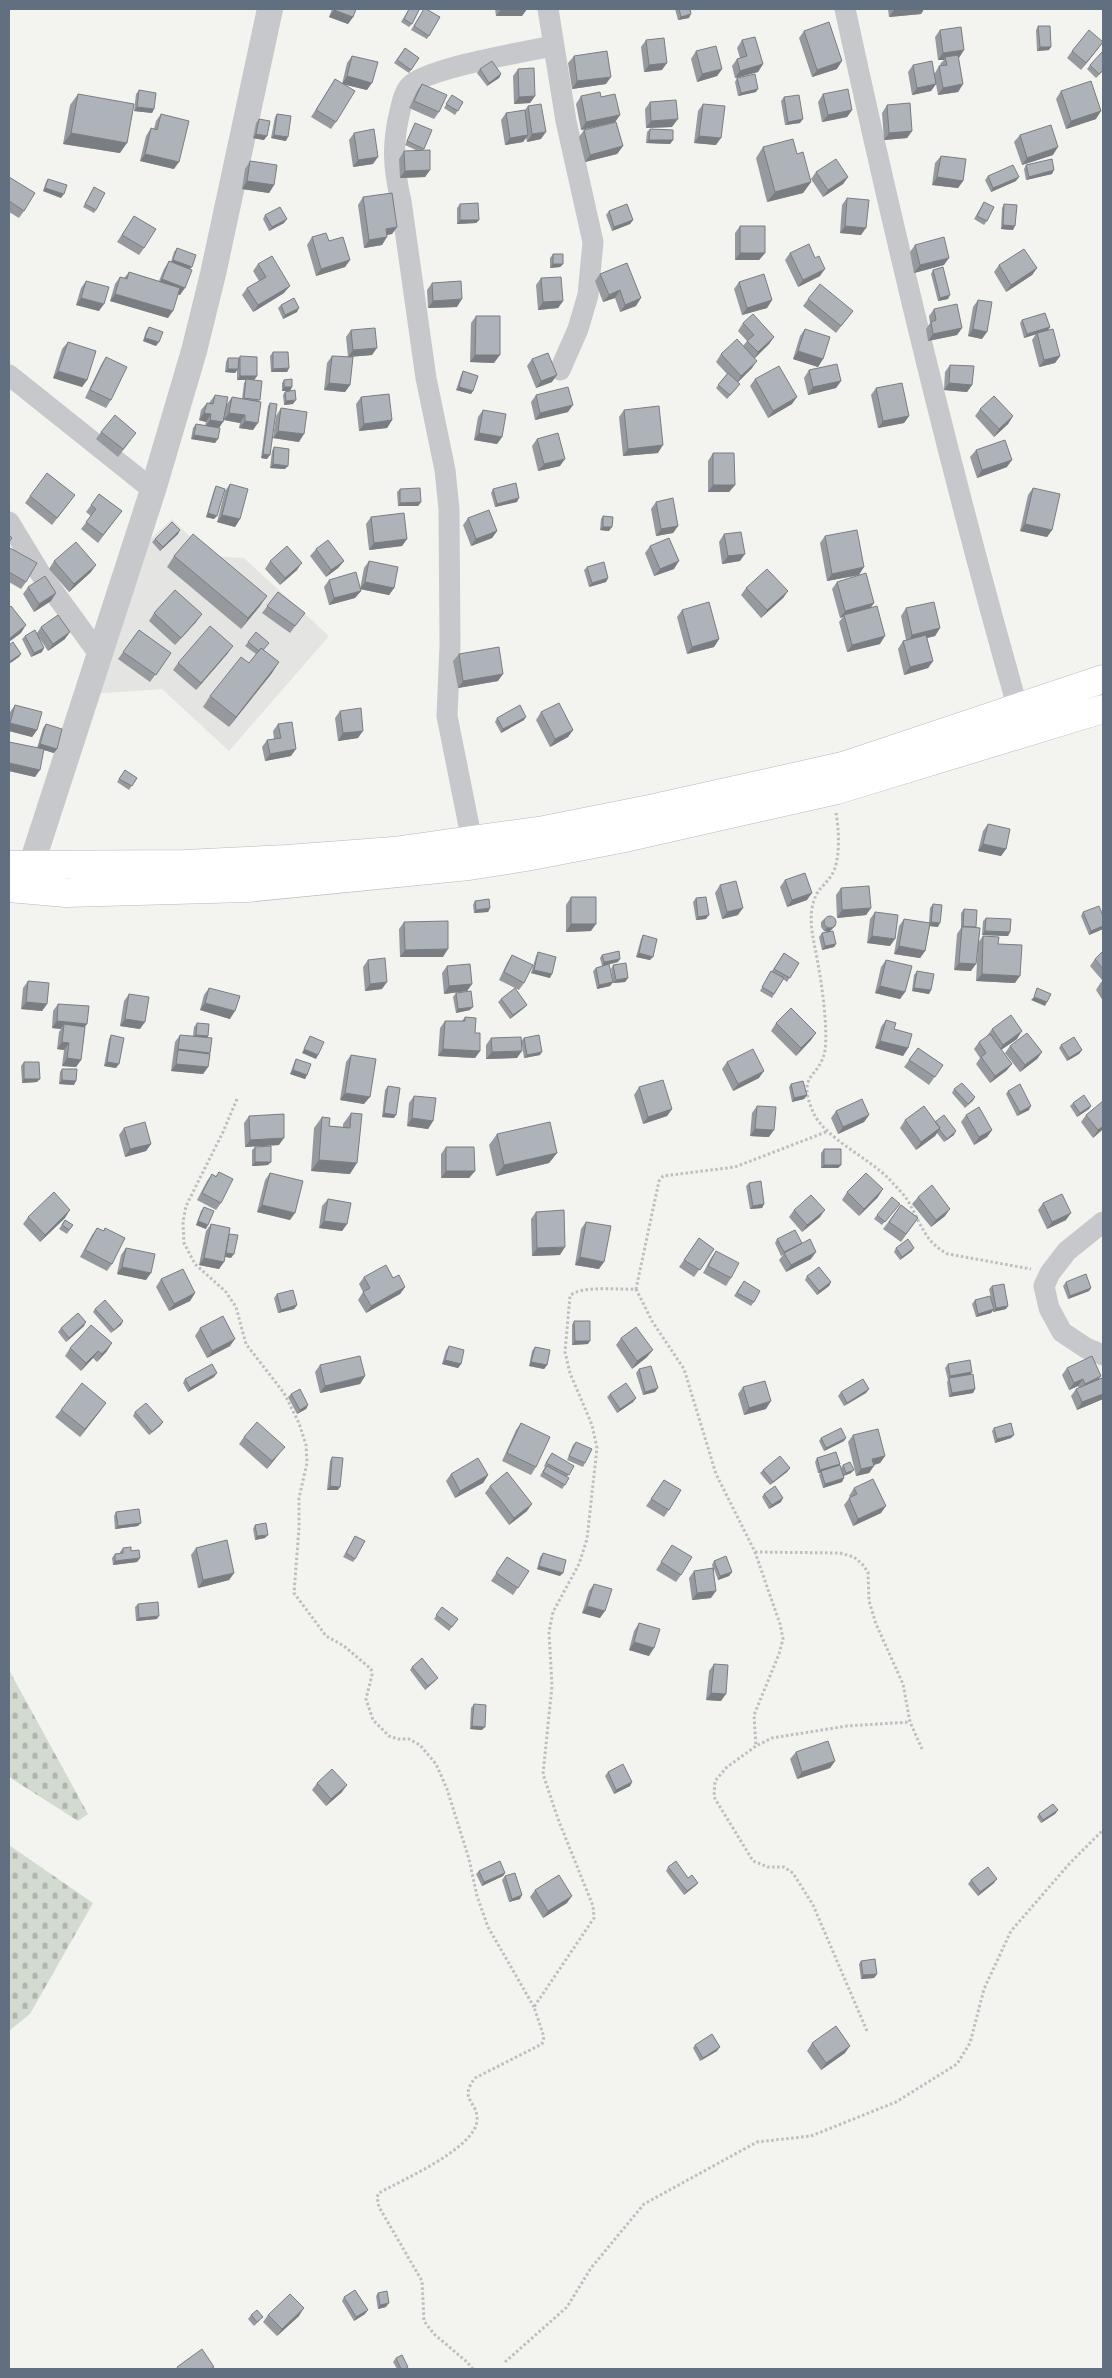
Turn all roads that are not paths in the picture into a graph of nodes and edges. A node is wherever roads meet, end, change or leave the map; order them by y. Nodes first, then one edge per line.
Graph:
1 (270, 9) edge
2 (548, 9) edge
3 (844, 9) edge
4 (552, 46) junction
5 (560, 370) dead end
6 (9, 375) edge
7 (153, 490) junction
8 (9, 522) edge
9 (99, 654) junction
10 (1103, 680) edge
11 (1018, 709) junction
12 (1103, 709) edge
13 (472, 841) junction
14 (20, 866) edge
15 (9, 888) edge
16 (1103, 1222) edge
17 (1103, 1355) edge

1 - 7 street
2 - 4 street
3 - 11 street
4 - 5 street
4 - 13 street
6 - 7 street
7 - 9 street
8 - 9 street
9 - 14 street
10 - 11 highway
11 - 13 highway
12 - 15 highway
13 - 14 highway
16 - 17 street

